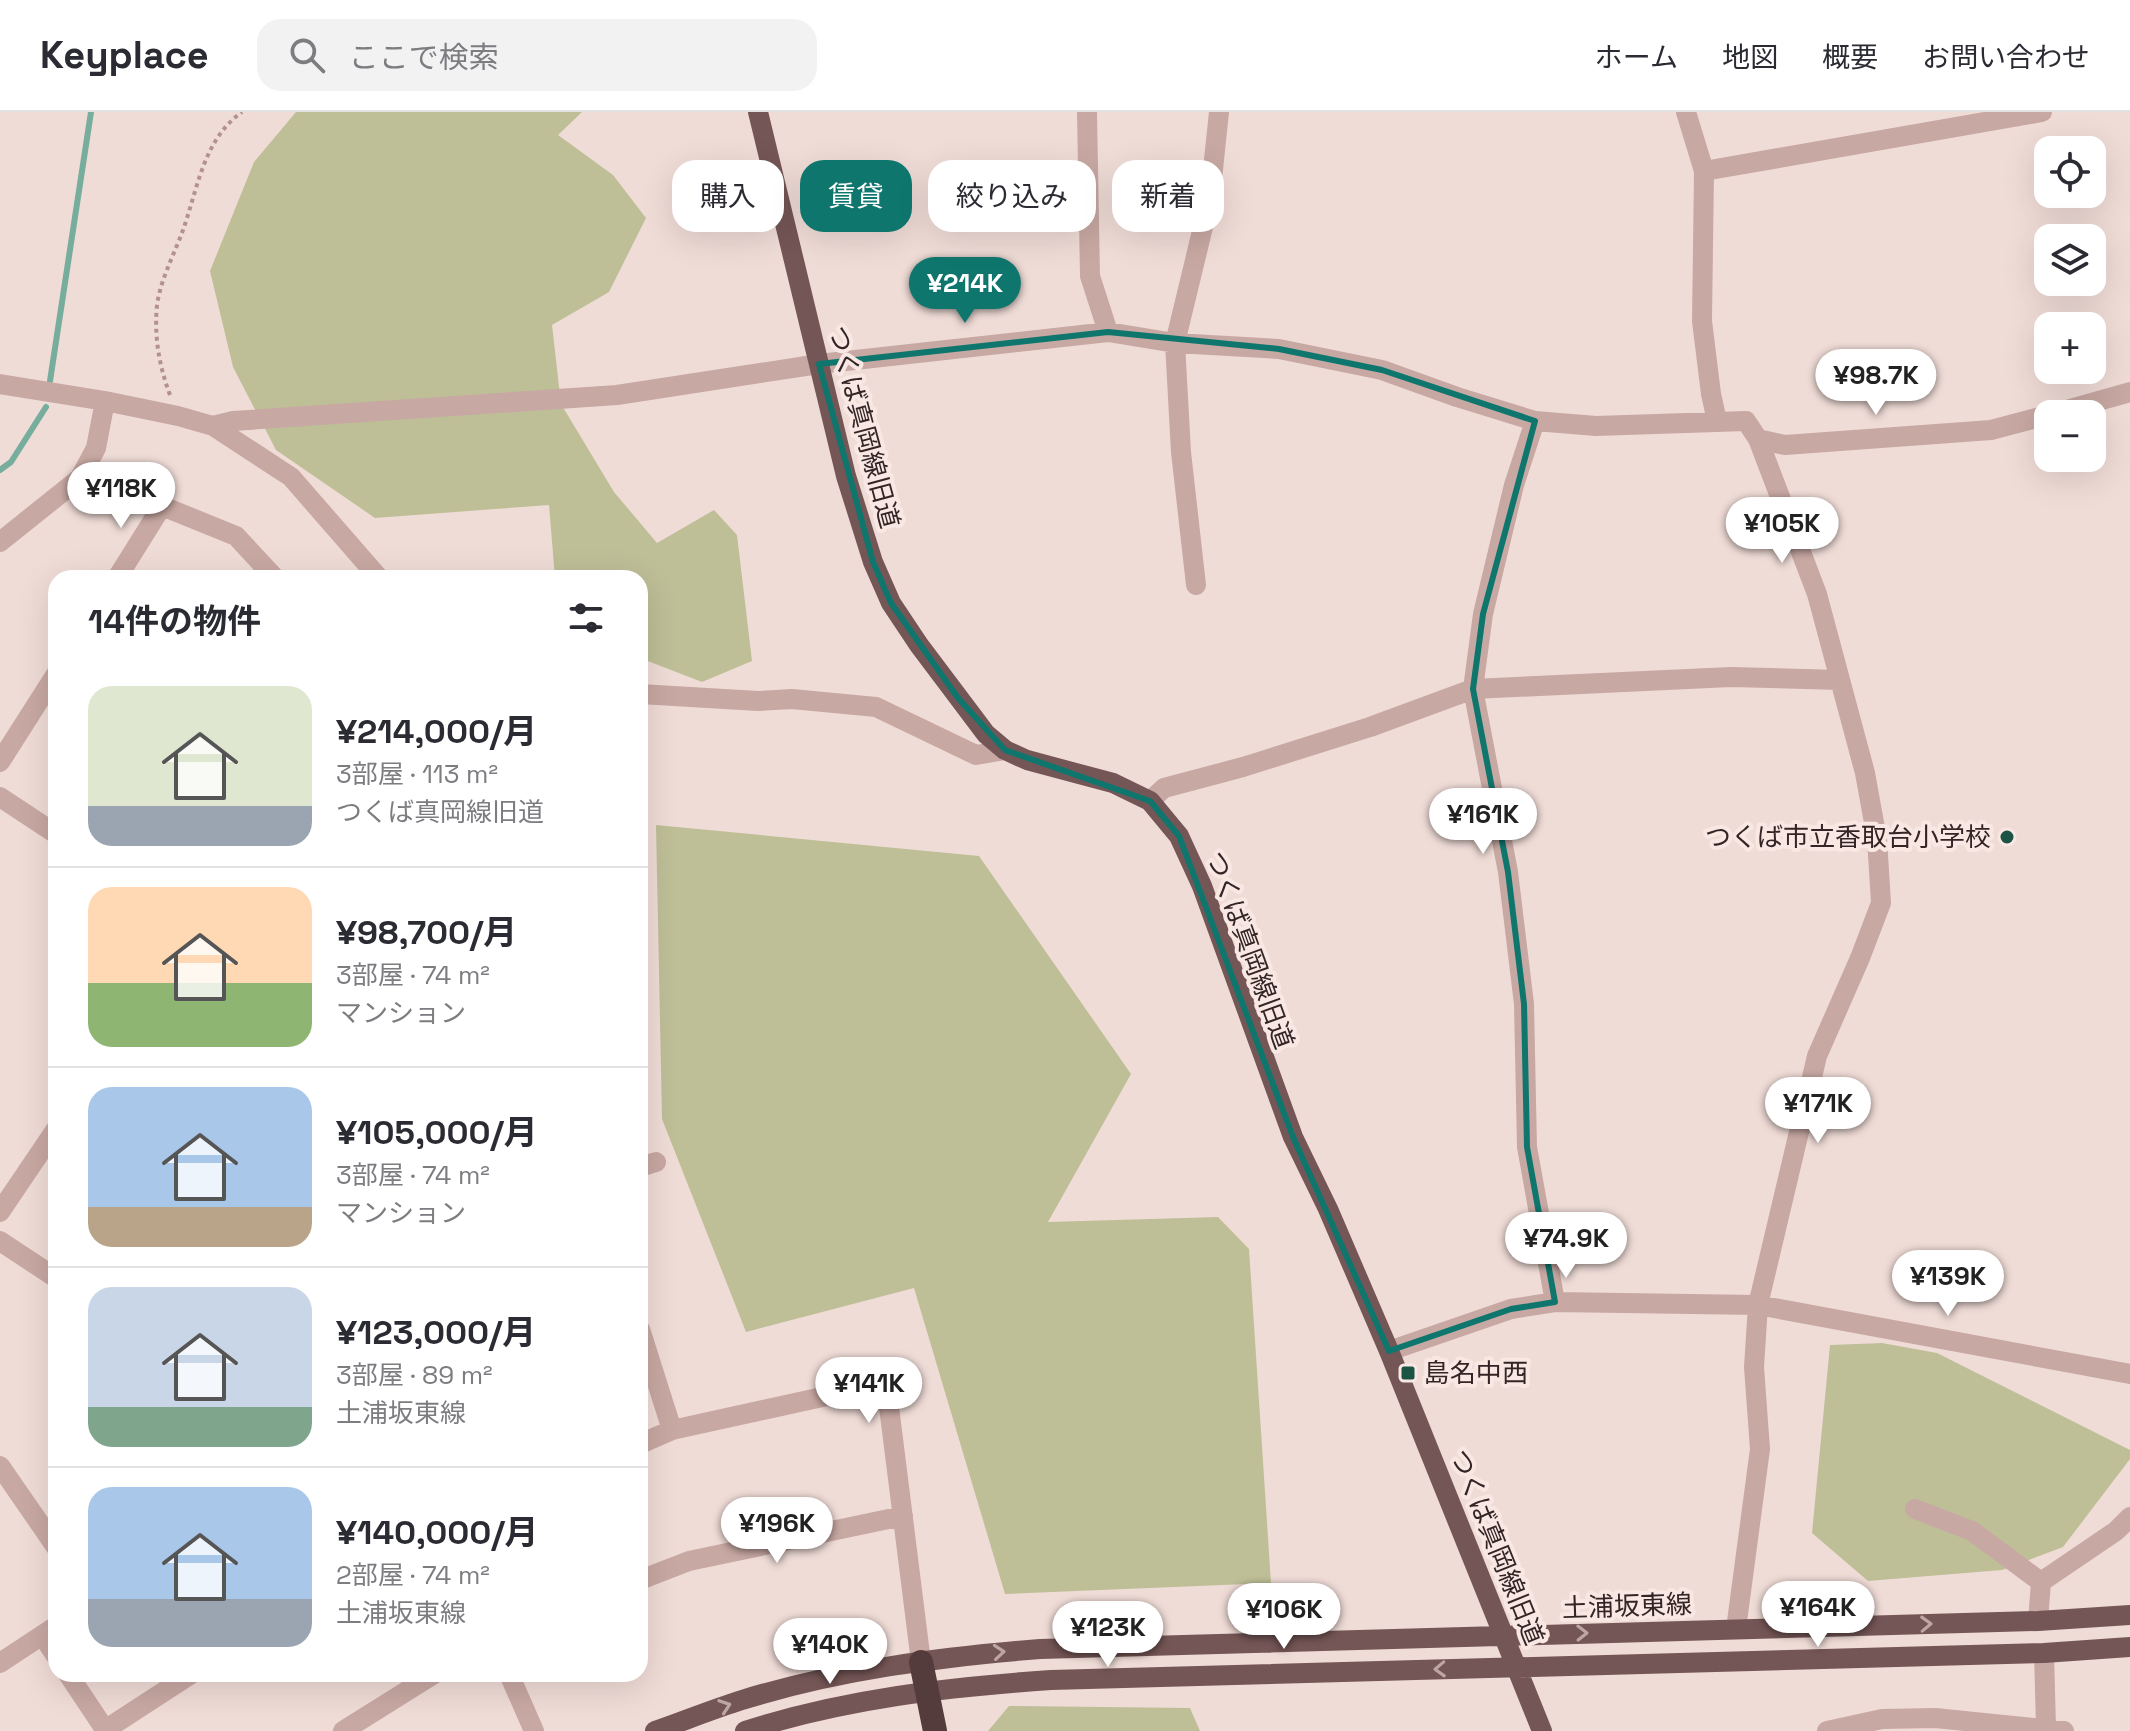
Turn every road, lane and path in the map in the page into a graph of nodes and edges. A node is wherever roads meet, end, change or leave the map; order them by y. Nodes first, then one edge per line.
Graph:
1 (242, 112) edge
2 (758, 112) edge
3 (1087, 112) edge
4 (1219, 112) edge
5 (1686, 112) edge
6 (2042, 112) edge
7 (1704, 171) junction
8 (1108, 332) junction
9 (1175, 343) junction
10 (819, 364) junction
11 (0, 384) edge
12 (2130, 392) edge
13 (2101, 400) edge
14 (105, 401) junction
15 (178, 416) junction
16 (2034, 418) edge
17 (1535, 421) junction
18 (1717, 421) junction
19 (213, 426) junction
20 (1758, 439) junction
21 (80, 478) junction
22 (162, 506) junction
23 (0, 542) edge
24 (122, 570) edge
25 (268, 570) edge
26 (372, 570) edge
27 (1196, 585) dead end
28 (1840, 680) junction
29 (48, 687) edge
30 (1473, 689) junction
31 (648, 694) edge
32 (1005, 750) junction
33 (0, 762) edge
34 (0, 797) edge
35 (1150, 801) junction
36 (48, 829) edge
37 (48, 1145) edge
38 (0, 1212) edge
39 (0, 1241) edge
40 (48, 1273) edge
41 (1555, 1302) junction
42 (1758, 1305) junction
43 (1389, 1351) junction
44 (648, 1354) edge
45 (2130, 1374) edge
46 (672, 1430) junction
47 (648, 1440) edge
48 (0, 1466) edge
49 (1915, 1509) dead end
50 (903, 1516) junction
51 (2130, 1517) edge
52 (48, 1535) edge
53 (648, 1577) edge
54 (2041, 1582) junction
55 (2130, 1615) edge
56 (2038, 1621) junction
57 (1736, 1629) junction
58 (48, 1632) edge
59 (1504, 1635) junction
60 (2130, 1647) edge
61 (2044, 1653) junction
62 (921, 1662) junction
63 (0, 1663) edge
64 (1518, 1667) junction
65 (73, 1682) edge
66 (179, 1682) edge
67 (421, 1682) edge
68 (513, 1682) edge
69 (926, 1692) junction
70 (1933, 1724) edge
71 (2055, 1730) edge
72 (106, 1731) edge
73 (343, 1731) edge
74 (534, 1731) edge
75 (655, 1731) edge
76 (745, 1731) edge
77 (935, 1731) edge
78 (1542, 1731) edge
79 (1827, 1731) edge

1 - 15 path
2 - 10 main road, つくば真岡線旧道
3 - 8 street
4 - 9 street
5 - 7 street
6 - 7 street
7 - 18 street
8 - 9 street
8 - 10 street
9 - 17 street
9 - 27 street
10 - 19 street
10 - 32 main road, つくば真岡線旧道
11 - 14 street
12 - 13 street
14 - 15 street
14 - 21 street
15 - 19 street
16 - 20 street
17 - 18 street
17 - 30 street
18 - 20 street
19 - 26 street
20 - 28 street
21 - 22 street
21 - 23 street
22 - 24 street
22 - 25 street
28 - 30 street
28 - 42 street
29 - 33 street
30 - 35 street
30 - 41 street
31 - 32 street
32 - 35 main road, つくば真岡線旧道
34 - 36 street
35 - 43 main road, つくば真岡線旧道
37 - 38 street
39 - 40 street
41 - 42 street
41 - 43 street
42 - 45 street
42 - 57 street
43 - 59 main road, つくば真岡線旧道
44 - 46 street
46 - 47 street
46 - 50 street
48 - 52 street
49 - 54 street
50 - 53 street
50 - 62 street
51 - 54 street
54 - 56 street
55 - 56 main road, 土浦坂東線
57 -> 56 main road, 土浦坂東線
59 -> 57 main road, 土浦坂東線
58 - 63 street
62 -> 59 main road, 土浦坂東線
59 - 64 main road, つくば真岡線旧道
60 - 61 main road
61 - 64 main road
61 - 71 street
62 - 69 highway
75 -> 62 main road, 土浦坂東線
64 -> 69 main road
64 - 78 main road, つくば真岡線旧道
65 - 72 street
66 - 72 street
67 - 73 street
68 - 74 street
69 - 76 main road
69 - 77 highway
70 - 71 street
70 - 79 street

